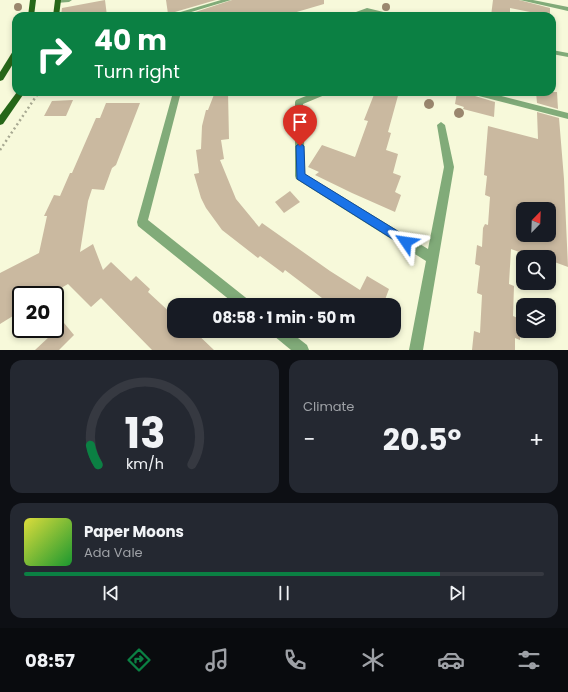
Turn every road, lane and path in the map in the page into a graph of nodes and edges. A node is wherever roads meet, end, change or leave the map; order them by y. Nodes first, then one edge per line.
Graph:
1 (33, 0) edge
2 (69, 0) edge
3 (228, 0) edge
4 (523, 0) edge
5 (58, 1) edge
6 (568, 9) edge
7 (32, 12) edge
8 (57, 12) edge
9 (184, 12) edge
10 (361, 12) edge
11 (376, 12) edge
12 (556, 53) edge
13 (568, 55) edge
14 (12, 59) edge
15 (0, 78) edge
16 (18, 96) edge
17 (36, 96) edge
18 (176, 96) edge
19 (314, 96) edge
20 (490, 96) edge
21 (568, 116) edge
22 (0, 122) edge
23 (441, 125) dead end
24 (0, 150) edge
25 (432, 258) junction
26 (237, 298) edge
27 (287, 338) edge
28 (302, 350) edge
29 (416, 350) edge

1 - 7 main road
2 - 5 street
3 - 9 street
4 - 6 street
5 - 8 main road
10 - 11 street
12 - 13 street
14 - 15 main road
16 - 22 main road
17 - 24 path
18 - 26 street
19 - 25 street
20 - 21 street
23 - 25 street
25 - 29 street
27 - 28 street

